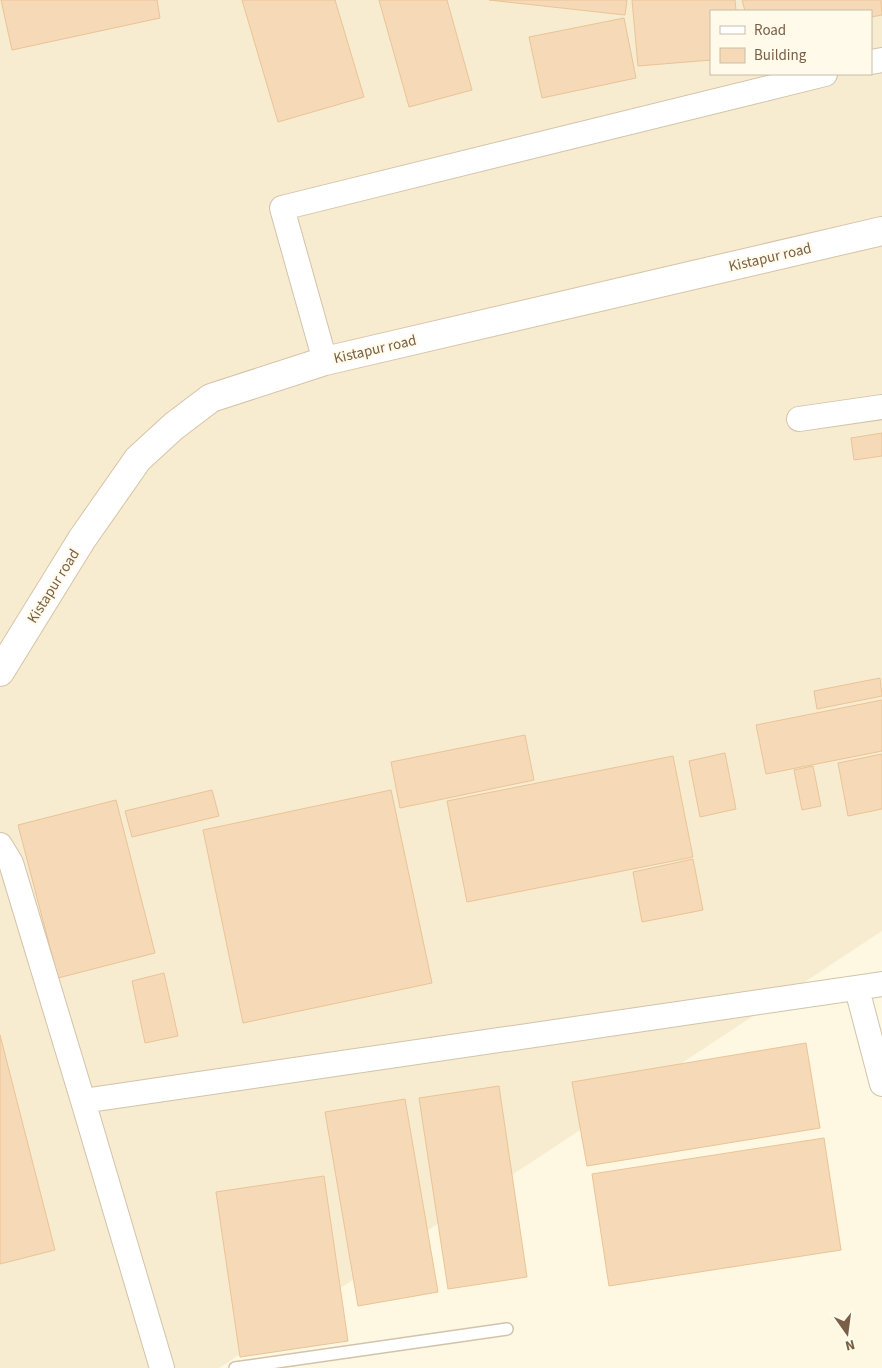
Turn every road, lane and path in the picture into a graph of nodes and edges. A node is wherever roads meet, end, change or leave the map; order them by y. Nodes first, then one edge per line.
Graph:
1 (821, 75) edge
2 (882, 231) edge
3 (325, 361) junction
4 (882, 407) edge
5 (799, 420) dead end
6 (0, 672) edge
7 (0, 845) edge
8 (882, 984) edge
9 (857, 989) junction
10 (882, 1084) edge
11 (83, 1101) junction
12 (507, 1329) dead end
13 (162, 1368) edge
14 (235, 1368) edge

1 - 3 street
2 - 3 main road, Kistapur road
3 - 6 main road, Kistapur road
4 - 5 street
7 - 11 street
8 - 9 street
9 - 10 street
9 - 11 street
11 - 13 street
12 - 14 lane

